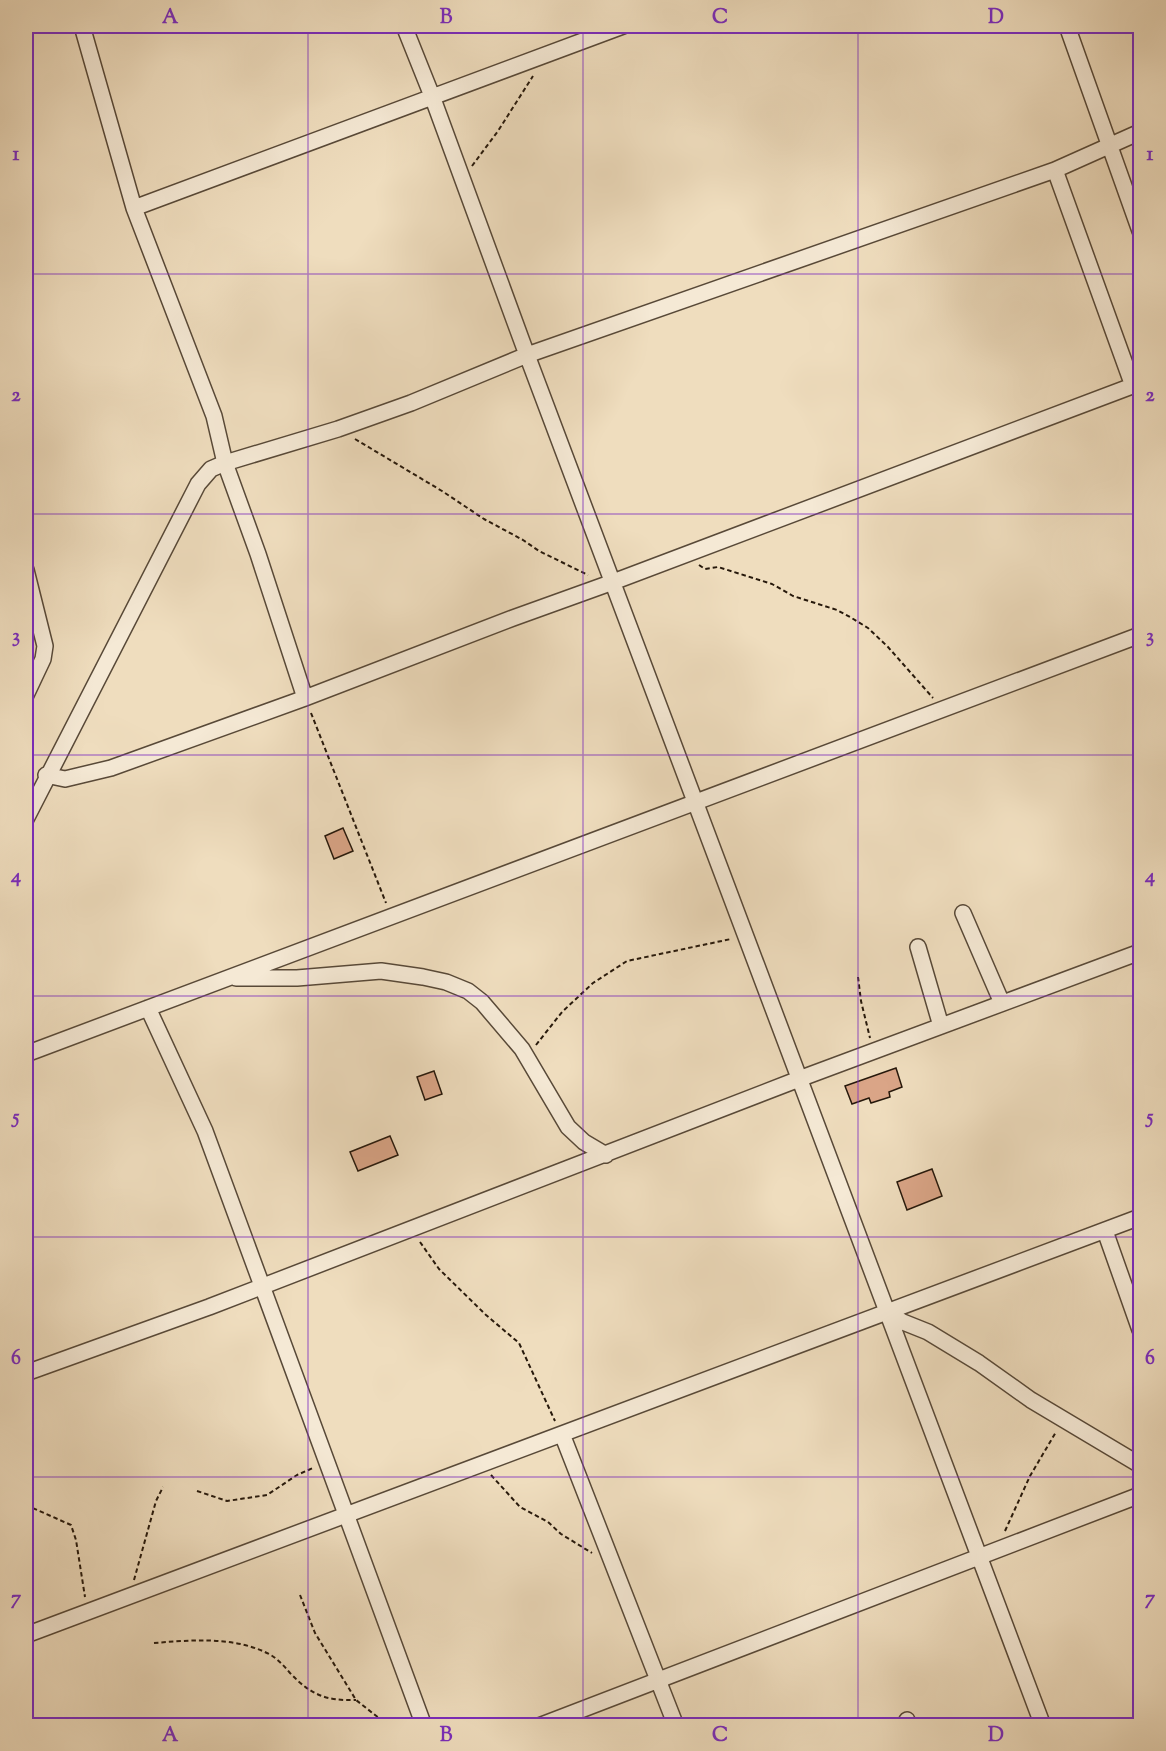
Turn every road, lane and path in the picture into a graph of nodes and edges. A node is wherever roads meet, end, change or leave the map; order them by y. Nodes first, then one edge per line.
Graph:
1 (82, 26) edge
2 (404, 26) edge
3 (623, 26) edge
4 (1067, 26) edge
5 (534, 75) dead end
6 (432, 96) junction
7 (1140, 132) edge
8 (1110, 145) junction
9 (1055, 170) junction
10 (462, 176) junction
11 (134, 208) junction
12 (1140, 231) edge
13 (527, 355) junction
14 (1137, 385) edge
15 (338, 429) junction
16 (225, 462) junction
17 (691, 553) junction
18 (26, 570) edge
19 (610, 584) junction
20 (1140, 635) edge
21 (26, 695) edge
22 (305, 698) junction
23 (943, 709) junction
24 (46, 776) junction
25 (695, 802) junction
26 (26, 819) edge
27 (963, 913) dead end
28 (391, 916) junction
29 (745, 935) junction
30 (918, 947) dead end
31 (1140, 952) edge
32 (858, 977) dead end
33 (229, 978) junction
34 (1002, 1003) junction
35 (148, 1008) junction
36 (941, 1026) junction
37 (868, 1053) junction
38 (26, 1054) edge
39 (527, 1057) junction
40 (799, 1079) junction
41 (606, 1155) junction
42 (1140, 1217) edge
43 (411, 1229) junction
44 (1105, 1231) junction
45 (263, 1286) junction
46 (887, 1312) junction
47 (1140, 1330) edge
48 (26, 1373) edge
49 (1064, 1420) junction
50 (562, 1434) junction
51 (328, 1463) junction
52 (481, 1464) junction
53 (1140, 1465) edge
54 (163, 1487) dead end
55 (197, 1491) dead end
56 (1140, 1495) edge
57 (26, 1505) edge
58 (346, 1515) junction
59 (996, 1550) junction
60 (979, 1556) junction
61 (614, 1568) junction
62 (132, 1595) junction
63 (300, 1595) dead end
64 (88, 1611) junction
65 (26, 1635) edge
66 (154, 1643) dead end
67 (658, 1680) junction
68 (356, 1700) junction
69 (389, 1725) edge
70 (424, 1725) edge
71 (539, 1725) edge
72 (676, 1725) edge
73 (1043, 1725) edge

1 - 11 street
2 - 6 street
3 - 6 street
4 - 8 street
5 - 10 path
6 - 10 street
6 - 11 street
7 - 8 street
8 - 9 street
8 - 12 street
9 - 13 street
9 - 14 street
10 - 13 street
11 - 16 street
13 - 15 street
13 - 19 street
14 - 17 street
15 - 16 street
15 - 19 path
16 - 22 street
16 - 24 street
17 - 19 street
17 - 23 path
18 - 21 street
19 - 22 street
19 - 25 street
20 - 23 street
22 - 24 street
22 - 28 path
23 - 25 street
24 - 26 street
25 - 28 street
25 - 29 street
27 - 34 street
28 - 33 street
29 - 39 path
29 - 40 street
30 - 36 street
31 - 34 street
32 - 37 path
33 - 35 street
33 - 39 street
34 - 36 street
35 - 38 street
35 - 45 street
36 - 37 street
37 - 40 street
39 - 41 street
40 - 41 street
40 - 46 street
41 - 43 street
42 - 44 street
43 - 45 street
43 - 50 path
44 - 46 street
44 - 47 street
45 - 48 street
45 - 51 street
46 - 49 street
46 - 50 street
46 - 60 street
49 - 53 street
49 - 59 path
50 - 52 street
50 - 61 street
51 - 55 path
51 - 58 street
52 - 58 street
52 - 61 path
54 - 62 path
56 - 59 street
57 - 64 path
58 - 62 street
58 - 70 street
59 - 60 street
60 - 67 street
60 - 73 street
61 - 67 street
62 - 64 street
63 - 68 path
64 - 65 street
66 - 68 path
67 - 71 street
67 - 72 street
68 - 69 path

